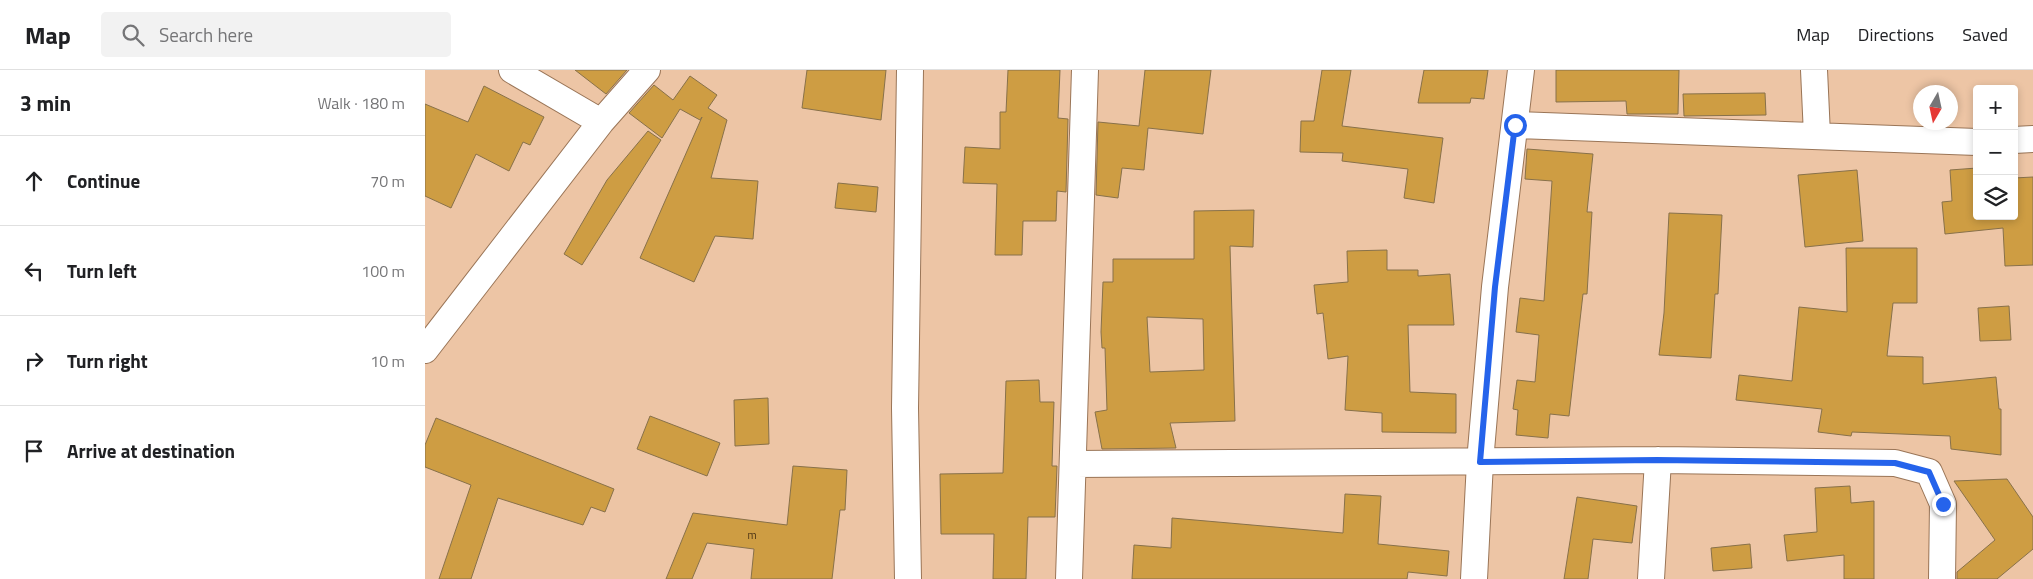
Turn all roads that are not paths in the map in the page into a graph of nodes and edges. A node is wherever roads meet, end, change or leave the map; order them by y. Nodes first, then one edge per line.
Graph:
1 (512, 70) edge
2 (647, 70) edge
3 (910, 70) edge
4 (1085, 70) edge
5 (1521, 70) edge
6 (1814, 70) edge
7 (601, 122) junction
8 (1515, 125) junction
9 (1817, 136) junction
10 (2033, 139) edge
11 (2018, 140) edge
12 (1973, 142) edge
13 (425, 350) edge
14 (1657, 460) junction
15 (1480, 462) junction
16 (1074, 464) junction
17 (909, 579) edge
18 (1069, 579) edge
19 (1474, 579) edge
20 (1651, 579) edge
21 (1942, 579) edge

1 - 7 street
2 - 7 street
3 - 17 street
4 - 16 street
5 - 8 street
6 - 9 street
7 - 13 street
8 - 9 street
8 - 15 street
9 - 12 street
10 - 11 street
14 - 15 street
14 - 20 street
14 - 21 street
15 - 16 street
15 - 19 street
16 - 18 street

